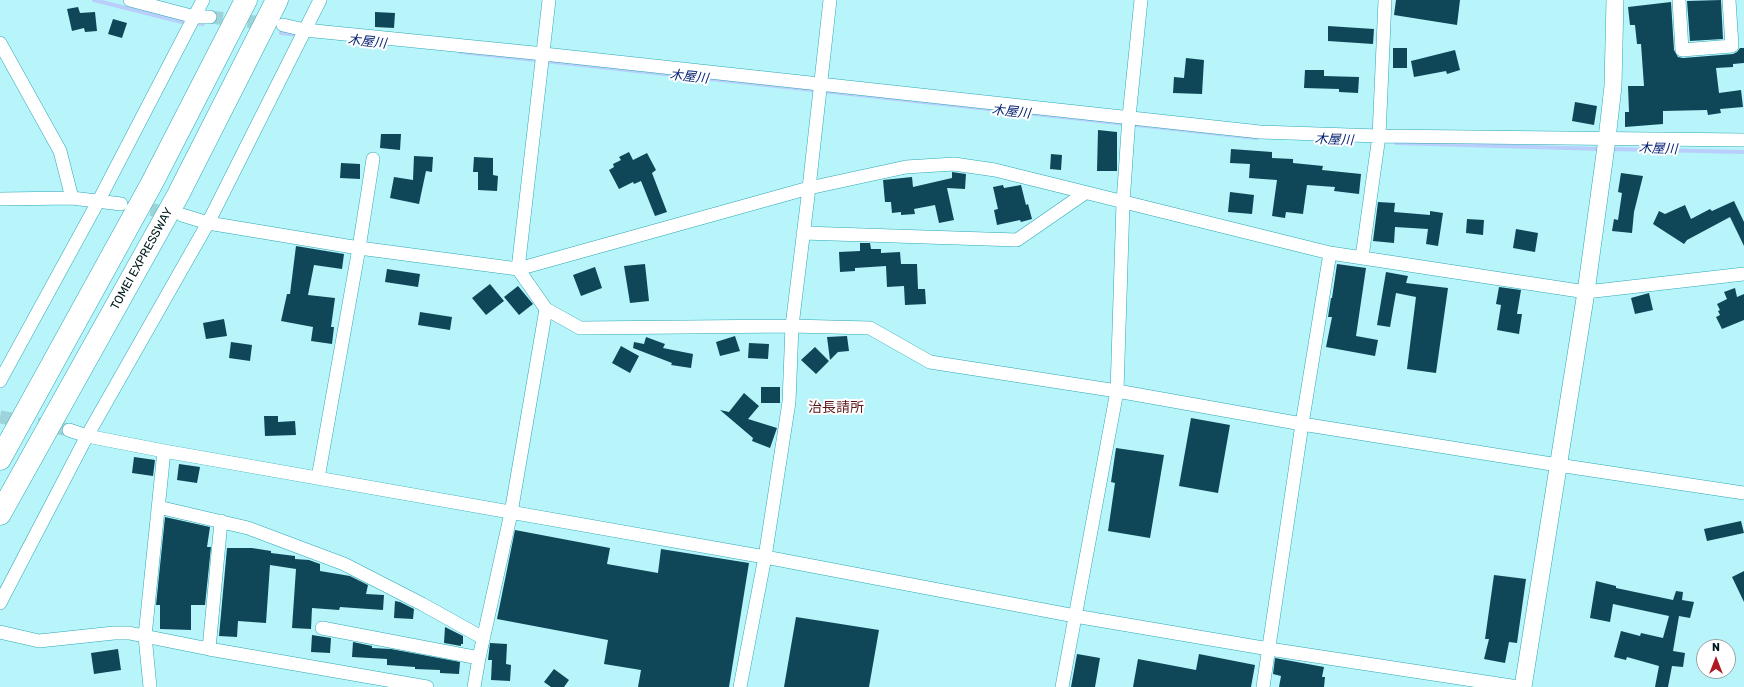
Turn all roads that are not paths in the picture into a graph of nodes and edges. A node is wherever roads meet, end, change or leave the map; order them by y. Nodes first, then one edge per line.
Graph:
1 (130, 0) edge
2 (203, 0) edge
3 (246, 0) edge
4 (277, 0) edge
5 (320, 0) edge
6 (549, 0) edge
7 (830, 0) edge
8 (1141, 0) edge
9 (1385, 0) edge
10 (1615, 0) edge
11 (1679, 0) edge
12 (1729, 0) edge
13 (210, 17) tunnel mouth
14 (193, 21) junction
15 (283, 26) tunnel mouth
16 (305, 30) junction
17 (0, 43) edge
18 (543, 58) junction
19 (820, 88) junction
20 (1128, 122) junction
21 (1378, 140) junction
22 (1744, 140) edge
23 (1606, 147) junction
24 (373, 159) dead end
25 (809, 188) junction
26 (1085, 193) junction
27 (72, 198) junction
28 (0, 199) edge
29 (99, 200) junction
30 (1123, 203) junction
31 (121, 204) tunnel mouth
32 (182, 215) tunnel mouth
33 (208, 223) junction
34 (803, 233) junction
35 (359, 248) junction
36 (1330, 252) junction
37 (1362, 258) junction
38 (518, 269) junction
39 (1744, 274) edge
40 (1586, 292) junction
41 (546, 309) junction
42 (792, 326) junction
43 (0, 381) edge
44 (1117, 391) junction
45 (1302, 424) junction
46 (69, 430) tunnel mouth
47 (87, 436) junction
48 (164, 451) junction
49 (0, 459) edge
50 (1558, 465) junction
51 (318, 478) junction
52 (1744, 493) edge
53 (158, 507) junction
54 (511, 513) junction
55 (0, 514) edge
56 (221, 521) junction
57 (765, 557) junction
58 (0, 603) edge
59 (1075, 616) junction
60 (322, 628) dead end
61 (0, 632) edge
62 (145, 636) junction
63 (484, 638) junction
64 (209, 649) junction
65 (1269, 649) junction
66 (479, 658) junction
67 (404, 685) edge
68 (150, 687) edge
69 (427, 687) edge
70 (474, 687) edge
71 (740, 687) edge
72 (1062, 687) edge
73 (1263, 687) edge
74 (1518, 687) edge
75 (1523, 687) edge

1 - 14 street
2 - 14 street
3 - 49 highway
4 - 55 highway, TOMEI EXPRESSWAY
5 - 16 street
6 - 18 street
7 - 19 street
8 - 20 street
9 - 21 street
10 - 23 street
11 - 12 street
13 - 14 street
14 - 29 street
15 - 16 street
16 - 18 street
16 - 33 street
17 - 27 street
18 - 19 street
18 - 38 street
19 - 20 street
19 - 25 street
20 - 21 street
20 - 30 street
21 - 23 street
21 - 37 street
22 - 23 street
23 - 40 street
24 - 35 street
25 - 26 street
25 - 34 street
25 - 38 street
26 - 30 street
26 - 34 street
27 - 28 street
27 - 29 street
29 - 31 street
29 - 43 street
30 - 36 street
30 - 44 street
32 - 33 street
33 - 35 street
33 - 47 street
34 - 42 street
35 - 38 street
35 - 51 street
36 - 37 street
36 - 45 street
37 - 40 street
38 - 41 street
39 - 40 street
40 - 50 street
41 - 42 street
41 - 54 street
42 - 44 street
42 - 57 street
44 - 45 street
44 - 59 street
45 - 50 street
45 - 65 street
46 - 47 street
47 - 48 street
47 - 58 street
48 - 51 street
48 - 53 street
50 - 52 street
50 - 75 street
51 - 54 street
53 - 56 street
53 - 62 street
54 - 57 street
54 - 63 street
56 - 63 street
56 - 64 street
57 - 59 street
57 - 71 street
59 - 65 street
59 - 72 street
60 - 66 street
61 - 62 street
62 - 64 street
62 - 68 street
63 - 66 street
64 - 67 street
65 - 73 street
65 - 74 street
66 - 70 street
67 - 69 street

